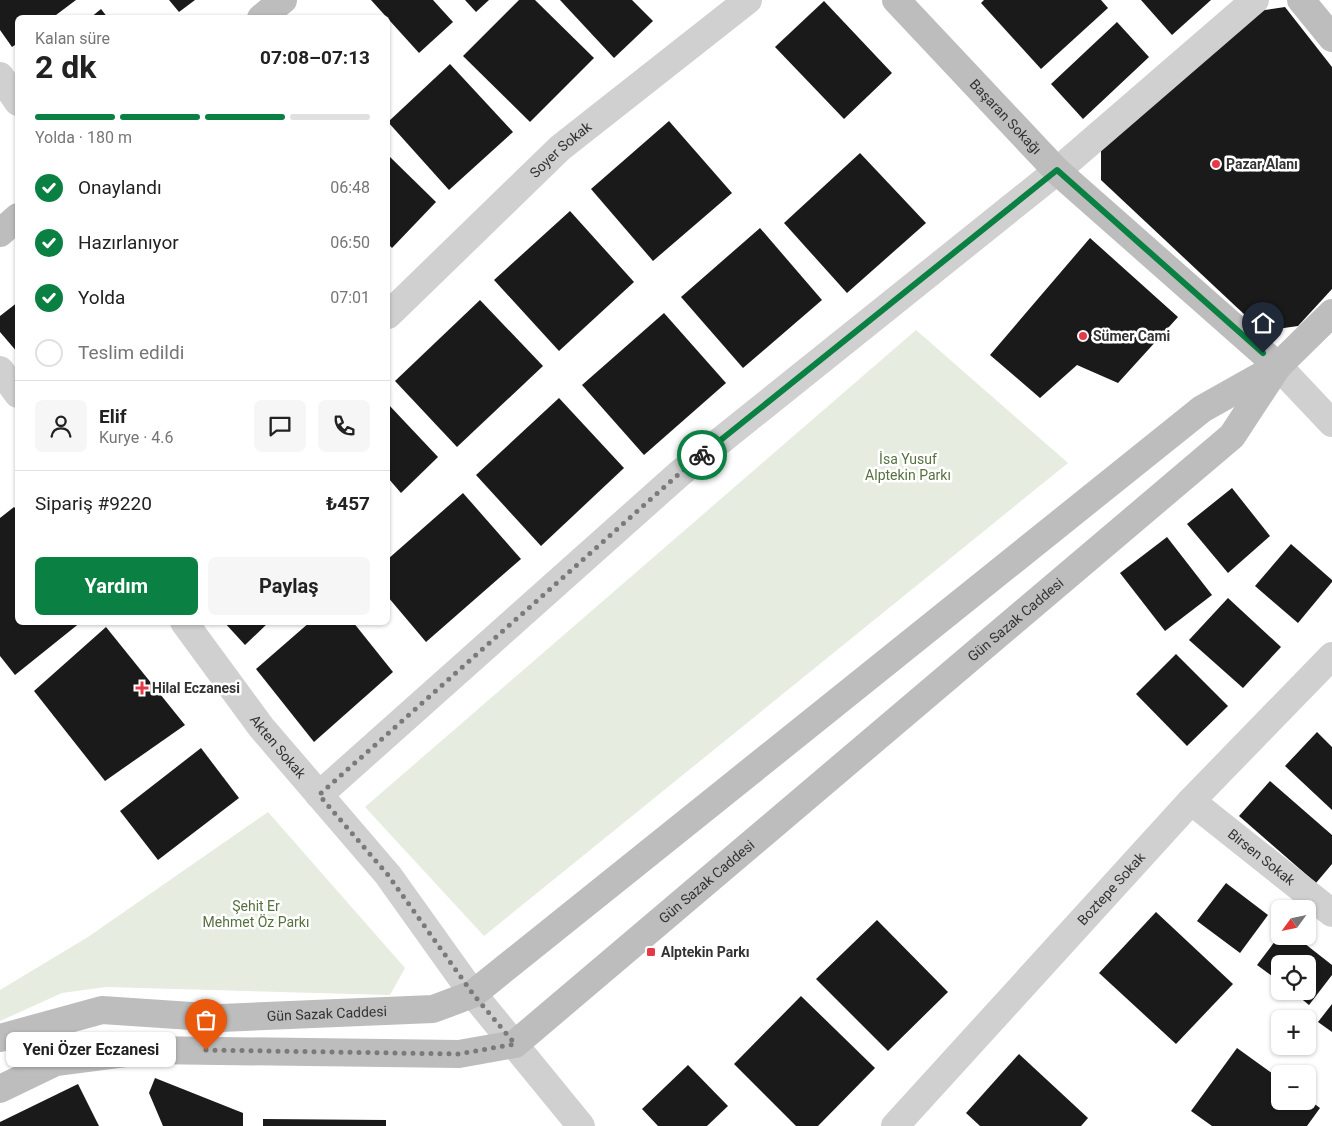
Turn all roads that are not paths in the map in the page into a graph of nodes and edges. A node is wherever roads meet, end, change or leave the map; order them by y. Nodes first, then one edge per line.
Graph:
1 (283, 0) edge
2 (748, 0) edge
3 (896, 0) edge
4 (1255, 0) edge
5 (1301, 0) edge
6 (265, 15) edge
7 (1332, 38) edge
8 (0, 76) edge
9 (15, 98) edge
10 (1057, 170) junction
11 (15, 220) edge
12 (0, 233) edge
13 (390, 313) edge
14 (1332, 313) edge
15 (1278, 366) junction
16 (0, 370) edge
17 (15, 390) edge
18 (1332, 423) edge
19 (186, 625) edge
20 (1332, 656) edge
21 (319, 795) junction
22 (1191, 801) junction
23 (1332, 913) edge
24 (473, 994) junction
25 (0, 1038) edge
26 (515, 1044) junction
27 (0, 1089) edge
28 (581, 1126) edge
29 (895, 1126) edge

1 - 6 main road
2 - 13 street, Soyer Sokak
3 - 10 main road, Başaran Sokağı
4 - 10 street
5 - 7 main road
8 - 9 street
10 - 15 main road, Başaran Sokağı
10 - 21 street
11 - 12 main road
14 - 15 main road, Gün Sazak Caddesi
15 - 18 street
15 - 24 main road, Gün Sazak Caddesi
15 - 26 main road, Gün Sazak Caddesi
16 - 17 street
19 - 21 street, Akten Sokak
20 - 22 street, Boztepe Sokak
21 - 24 street, Akten Sokak
22 - 23 street, Birsen Sokak
22 - 29 street, Boztepe Sokak
24 - 25 main road, Gün Sazak Caddesi
24 - 26 street, Akten Sokak
26 - 27 main road
26 - 28 street, Akten Sokak

